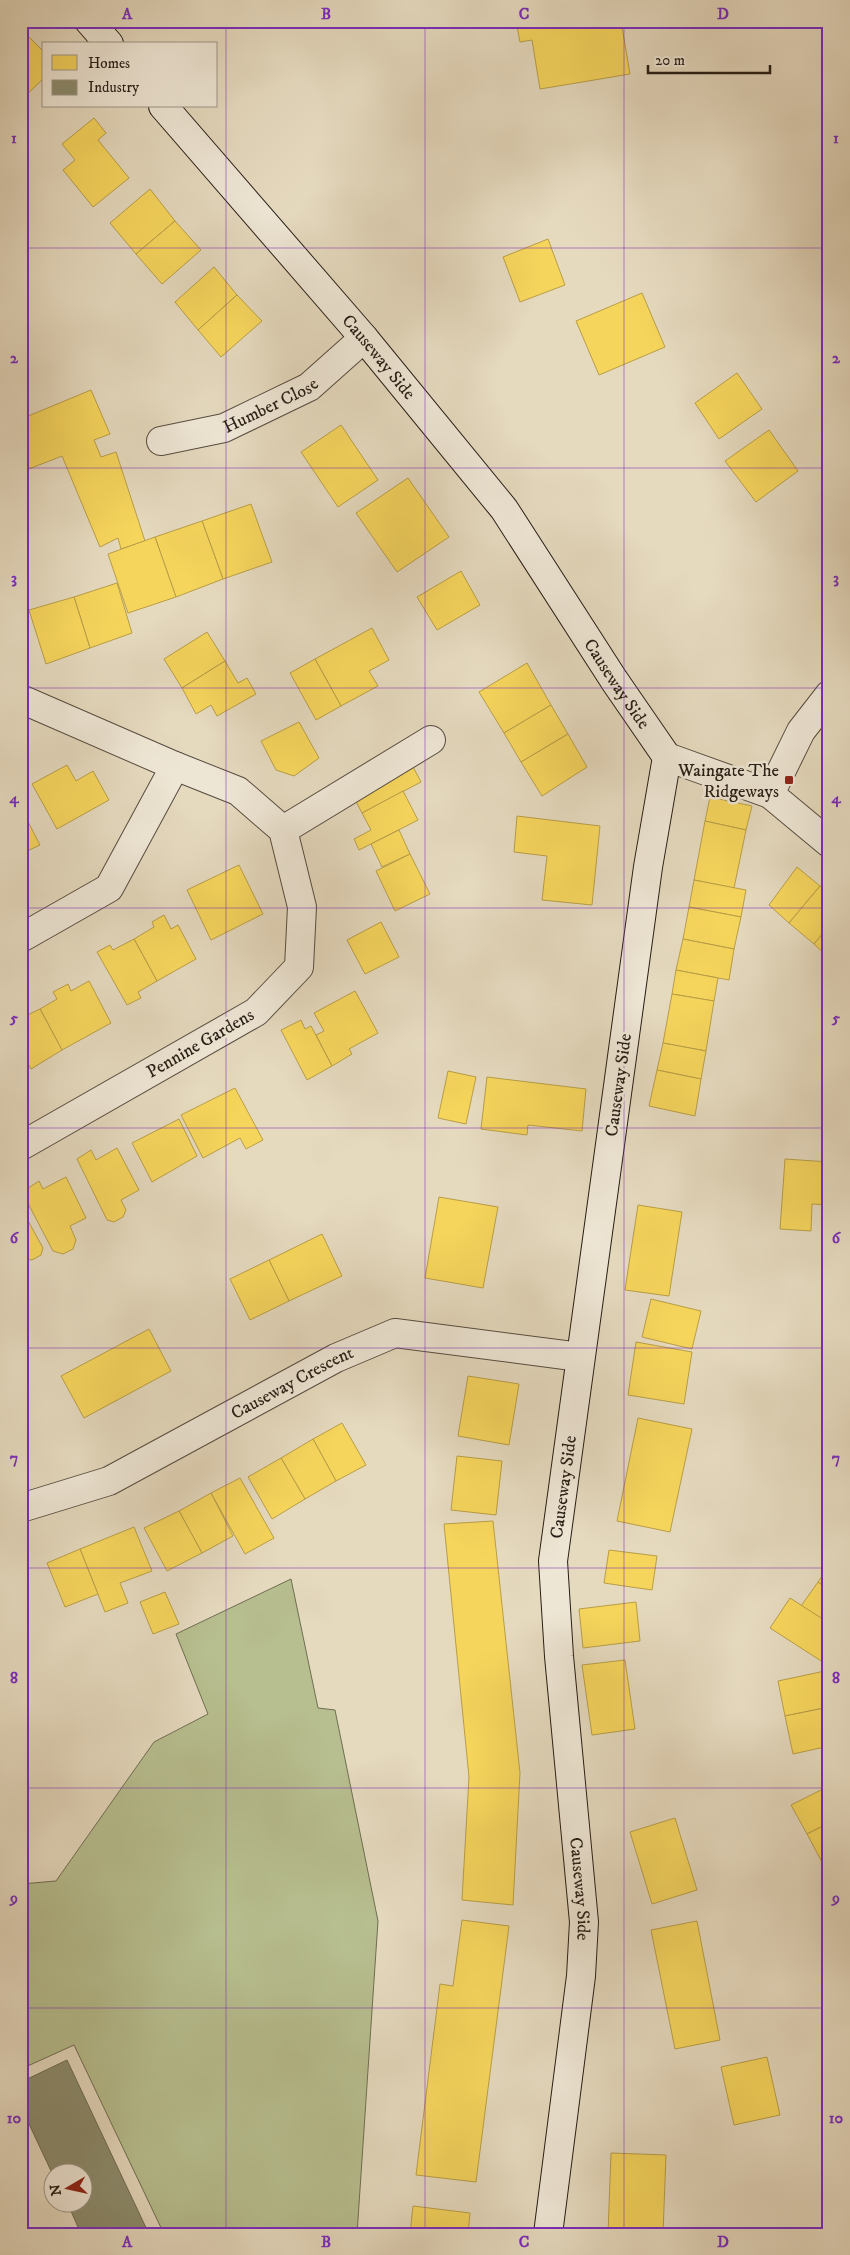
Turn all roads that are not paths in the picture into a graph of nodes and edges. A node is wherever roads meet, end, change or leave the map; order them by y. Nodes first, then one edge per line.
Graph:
1 (89, 21) edge
2 (107, 42) edge
3 (166, 108) edge
4 (364, 338) junction
5 (161, 441) dead end
6 (829, 695) edge
7 (21, 698) edge
8 (430, 740) dead end
9 (667, 757) junction
10 (174, 766) junction
11 (770, 794) junction
12 (283, 830) junction
13 (829, 842) edge
14 (21, 938) edge
15 (21, 1146) edge
16 (580, 1357) junction
17 (21, 1508) edge
18 (548, 2234) edge

1 - 2 street
3 - 4 street, Causeway Side
4 - 5 street, Humber Close
4 - 9 street, Causeway Side
6 - 11 street
7 - 10 street
8 - 12 street
9 - 11 street
9 - 16 street, Causeway Side
10 - 12 street
10 - 14 street
11 - 13 street
12 - 15 street, Pennine Gardens
16 - 17 street, Causeway Crescent
16 - 18 street, Causeway Side

